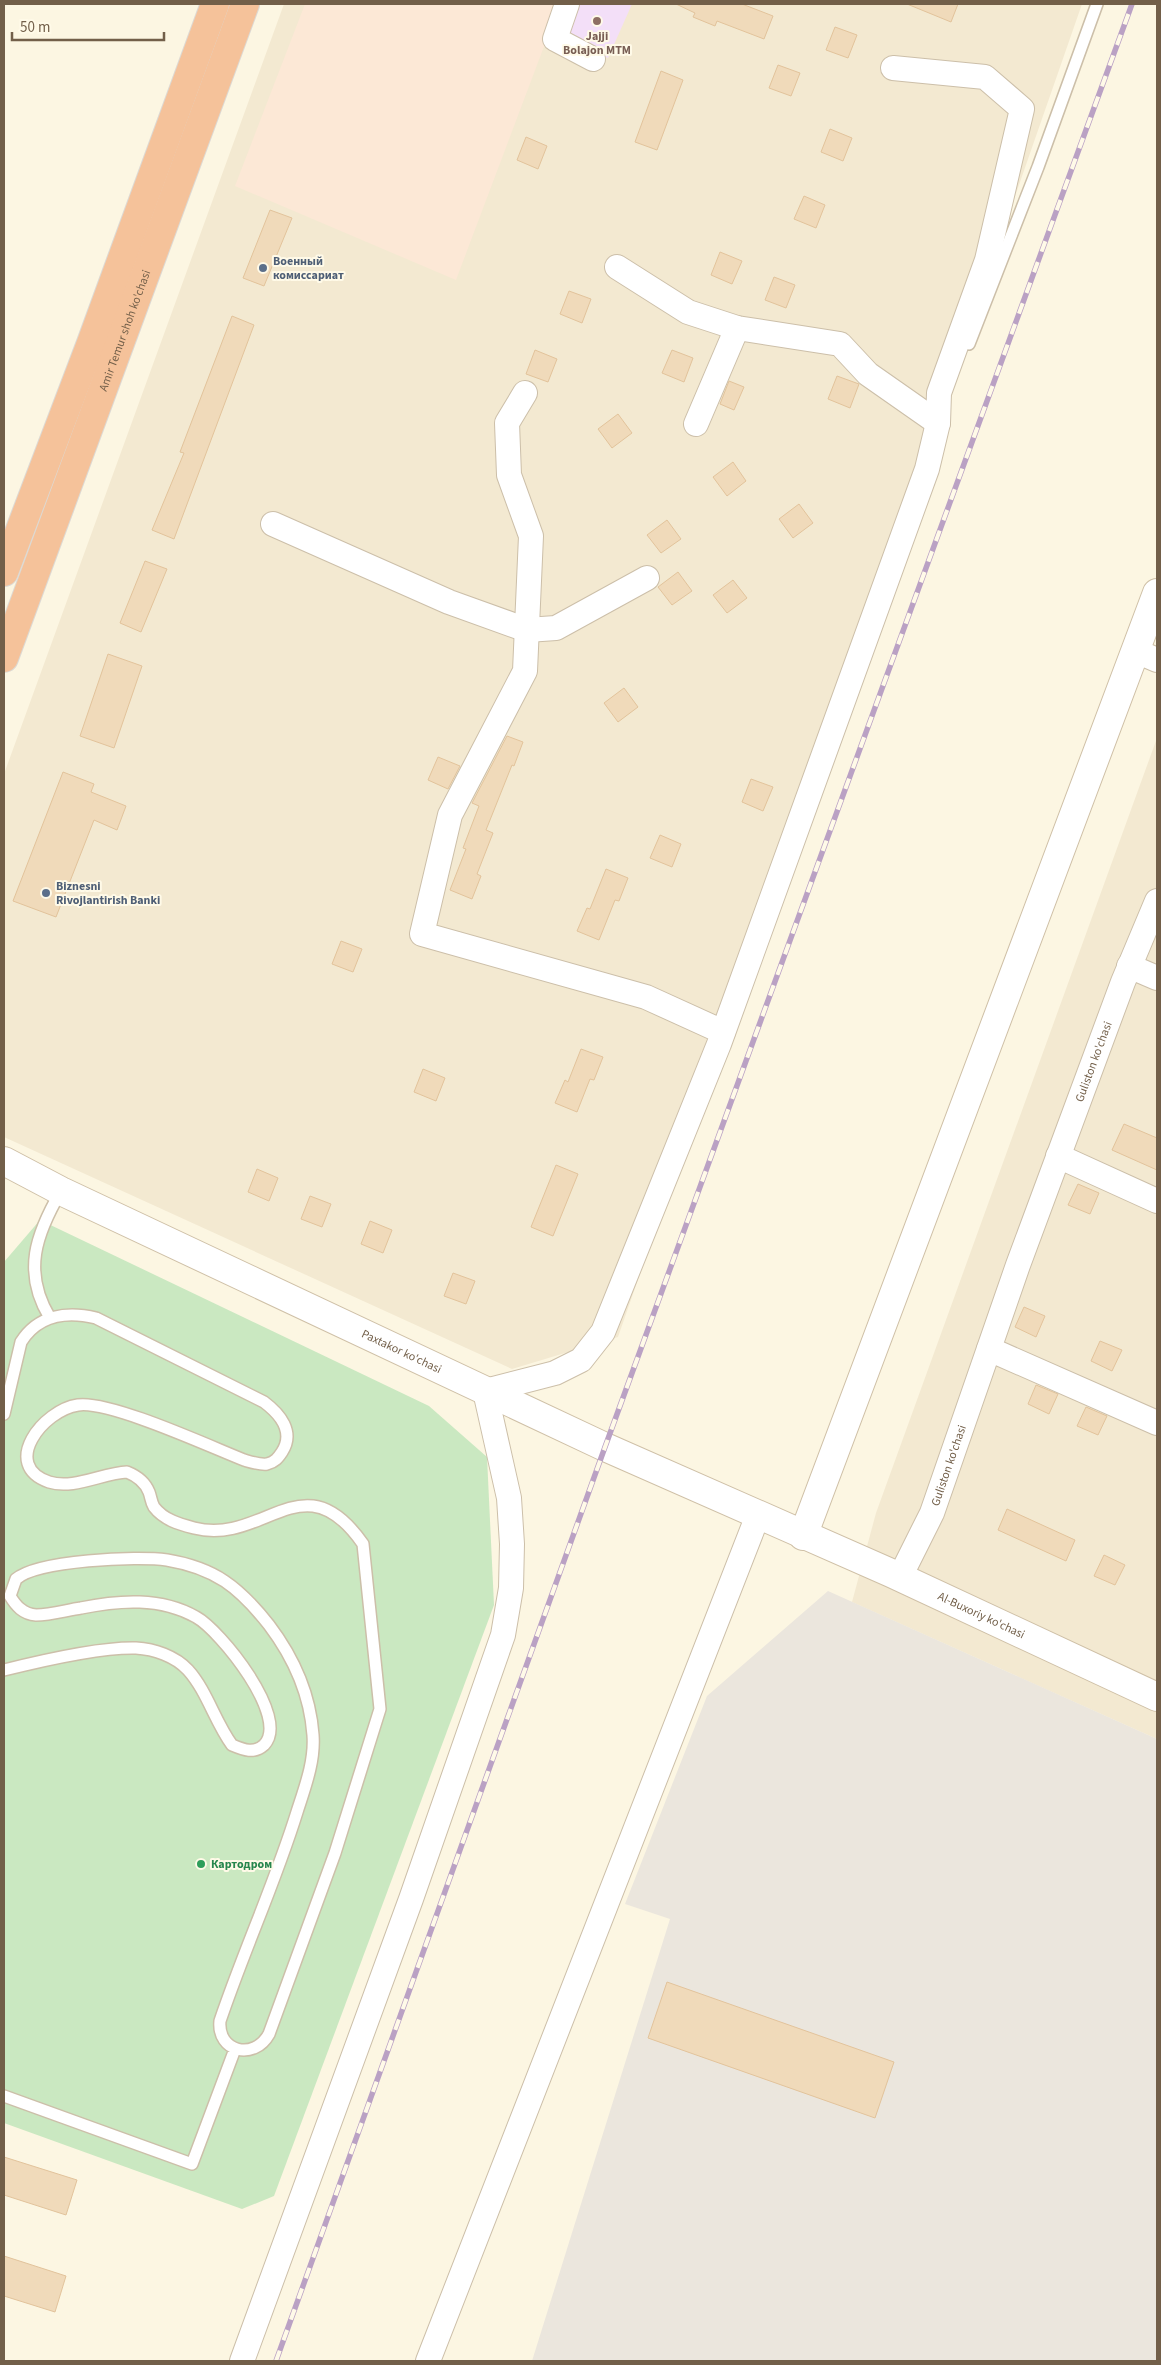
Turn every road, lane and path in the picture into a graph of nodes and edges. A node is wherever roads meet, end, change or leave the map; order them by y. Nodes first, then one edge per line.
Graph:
1 (215, 4) edge
2 (245, 4) edge
3 (567, 4) edge
4 (1097, 4) edge
5 (593, 59) dead end
6 (893, 68) dead end
7 (617, 267) dead end
8 (737, 328) junction
9 (525, 393) dead end
10 (938, 423) junction
11 (696, 424) dead end
12 (273, 524) dead end
13 (4, 572) edge
14 (646, 578) dead end
15 (1157, 593) edge
16 (527, 630) junction
17 (1146, 655) edge
18 (4, 658) edge
19 (1157, 901) edge
20 (1129, 966) junction
21 (1157, 978) edge
22 (723, 1032) junction
23 (1058, 1156) junction
24 (4, 1161) edge
25 (61, 1190) junction
26 (1157, 1201) edge
27 (50, 1318) junction
28 (989, 1349) junction
29 (485, 1391) junction
30 (4, 1414) edge
31 (1157, 1423) edge
32 (758, 1516) junction
33 (803, 1536) junction
34 (900, 1577) junction
35 (4, 1670) edge
36 (1157, 1698) edge
37 (235, 2049) junction
38 (4, 2096) edge
39 (242, 2361) edge
40 (428, 2361) edge

1 - 13 highway
2 - 18 highway, Amir Temur shoh ko'chasi
3 - 5 street
4 - 10 lane
6 - 10 street
7 - 8 street
8 - 10 street
8 - 11 street
9 - 16 street
10 - 22 street
12 - 16 street
14 - 16 street
15 - 17 main road
16 - 22 street
17 - 33 main road
19 - 20 street, Guliston ko'chasi
20 - 21 street
20 - 23 street, Guliston ko'chasi
22 - 29 street
23 - 26 street
23 - 28 street, Guliston ko'chasi
24 - 25 main road, Paxtakor ko'chasi
25 - 27 lane
25 - 29 main road, Paxtakor ko'chasi
27 - 30 lane
27 - 37 lane
28 - 31 street
28 - 34 street, Guliston ko'chasi
29 - 32 main road, Paxtakor ko'chasi
29 - 39 street
32 - 33 main road, Paxtakor ko'chasi
32 - 40 street
33 - 34 main road, Al-Buxoriy ko'chasi
34 - 36 main road, Al-Buxoriy ko'chasi
35 - 37 lane
37 - 38 lane

